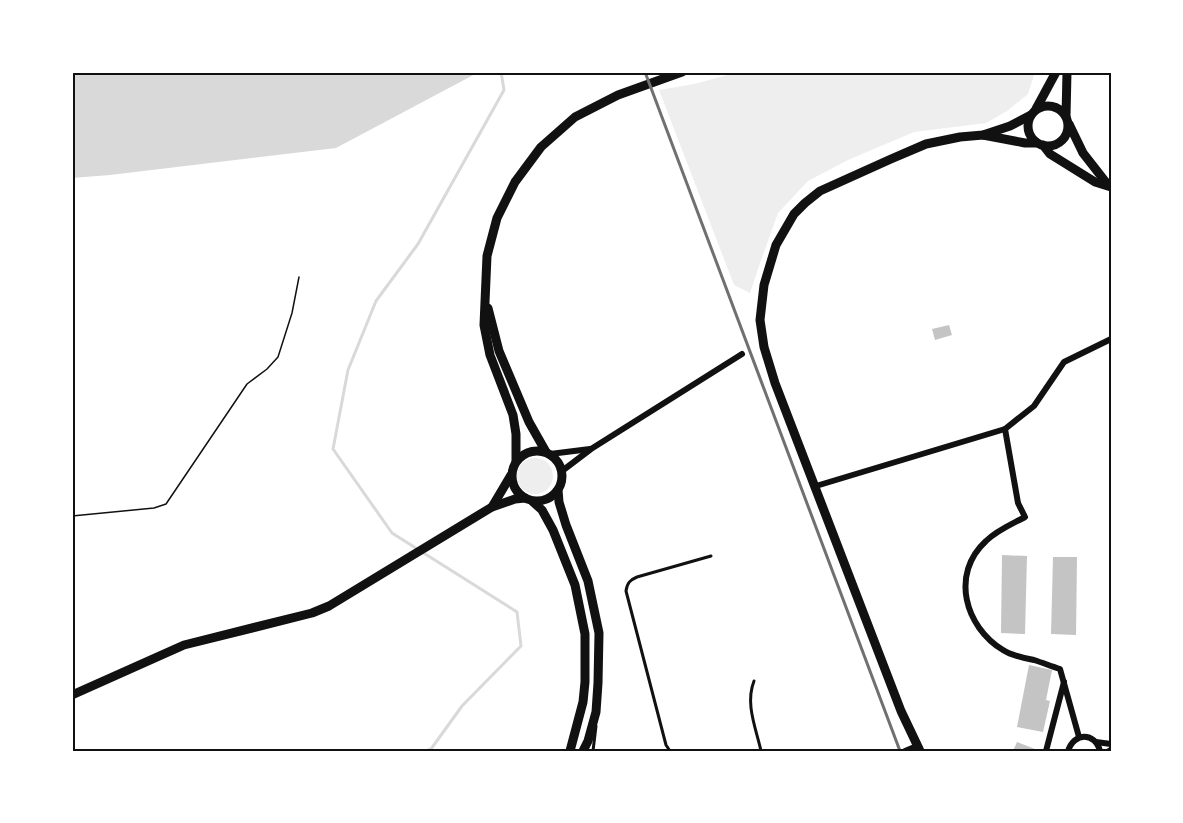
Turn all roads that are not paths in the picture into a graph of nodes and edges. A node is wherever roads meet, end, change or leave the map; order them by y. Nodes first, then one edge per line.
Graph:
1 (682, 72) edge
2 (1056, 72) edge
3 (1067, 72) edge
4 (1034, 113) junction
5 (1067, 119) junction
6 (983, 135) junction
7 (1040, 144) junction
8 (1109, 186) edge
9 (485, 296) junction
10 (1111, 339) edge
11 (742, 354) dead end
12 (1005, 429) junction
13 (591, 449) junction
14 (548, 453) junction
15 (516, 461) junction
16 (562, 471) junction
17 (512, 475) junction
18 (816, 486) junction
19 (558, 490) junction
20 (529, 500) junction
21 (492, 507) junction
22 (711, 556) dead end
23 (754, 681) dead end
24 (1065, 682) junction
25 (72, 695) edge
26 (596, 712) junction
27 (1080, 737) junction
28 (1096, 742) junction
29 (1111, 744) edge
30 (919, 748) edge
31 (570, 751) edge
32 (583, 751) edge
33 (593, 751) edge
34 (670, 751) edge
35 (761, 751) edge
36 (905, 751) edge
37 (1046, 751) edge
38 (1068, 751) edge
39 (1100, 751) edge

1 - 9 main road
2 - 4 main road
3 - 5 main road
4 - 5 main road
4 - 6 main road
4 - 7 main road
5 - 7 main road
5 - 8 main road
6 - 7 main road
6 - 18 main road
7 - 8 main road
9 - 14 main road
9 - 15 main road
10 - 12 street
11 - 13 street
12 - 18 street
12 - 24 street
13 - 14 street
13 - 16 street
14 - 15 main road
14 - 16 main road
15 - 17 main road
16 - 19 main road
17 - 20 main road
17 - 21 main road
18 - 30 main road
19 - 20 main road
19 - 26 main road
20 - 21 main road
20 - 31 main road
21 - 25 main road
22 - 34 lane
23 - 35 lane
24 - 27 street
24 - 37 street
26 - 32 main road
26 - 33 lane
27 - 28 street
27 - 38 street
28 - 29 street
28 - 39 street
30 - 36 street

